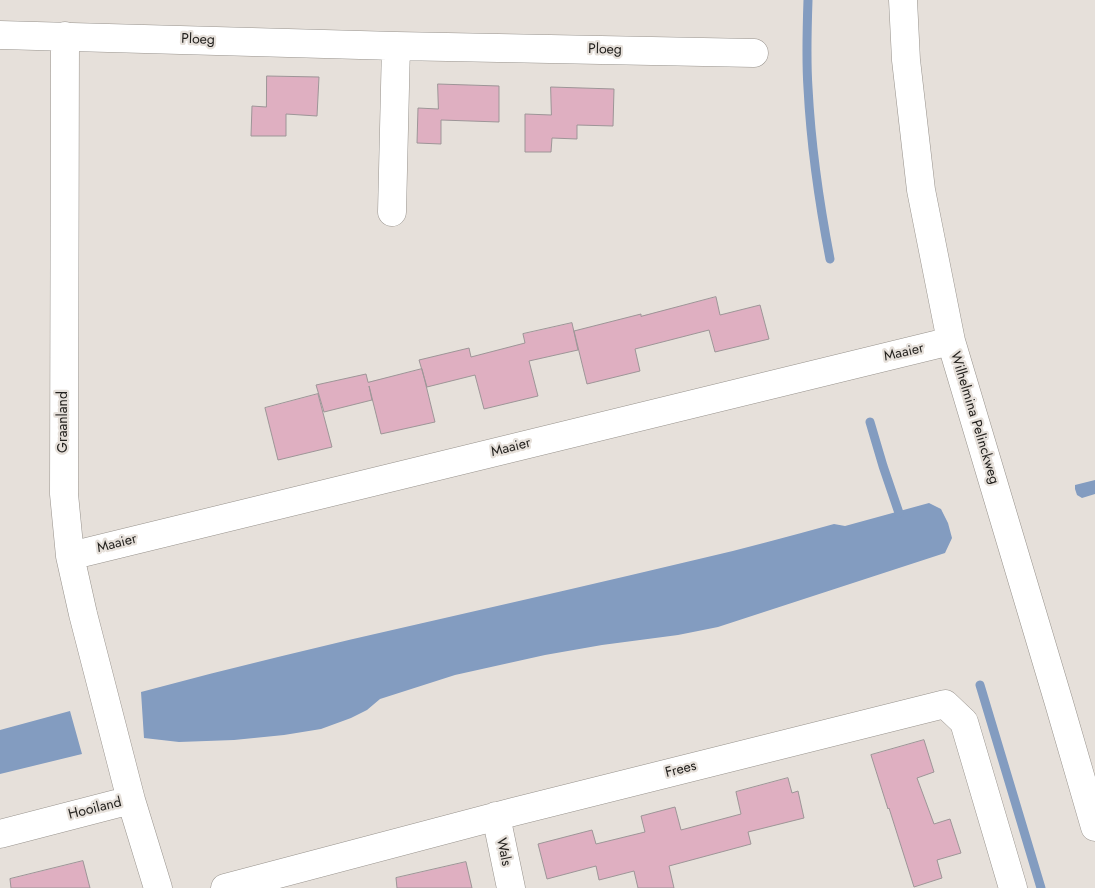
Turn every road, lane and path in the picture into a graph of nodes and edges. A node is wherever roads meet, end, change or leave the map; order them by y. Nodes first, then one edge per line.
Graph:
1 (903, 0) edge
2 (0, 35) edge
3 (65, 36) junction
4 (396, 46) junction
5 (754, 53) dead end
6 (392, 212) dead end
7 (951, 341) junction
8 (70, 556) junction
9 (131, 800) junction
10 (496, 816) junction
11 (1095, 827) edge
12 (0, 834) edge
13 (158, 888) edge
14 (225, 888) edge
15 (511, 888) edge
16 (1013, 888) edge

1 - 7 street, Wilhelmina Pelinckweg
2 - 3 street, Ploeg
3 - 4 street, Ploeg
3 - 8 street, Graanland
4 - 5 street, Ploeg
4 - 6 street
7 - 8 street, Maaier
7 - 11 street, Wilhelmina Pelinckweg
8 - 9 street, Graanland
9 - 12 street, Hooiland
9 - 13 street, Hooiland
10 - 14 street, Frees
10 - 15 street, Wals
10 - 16 street, Frees

